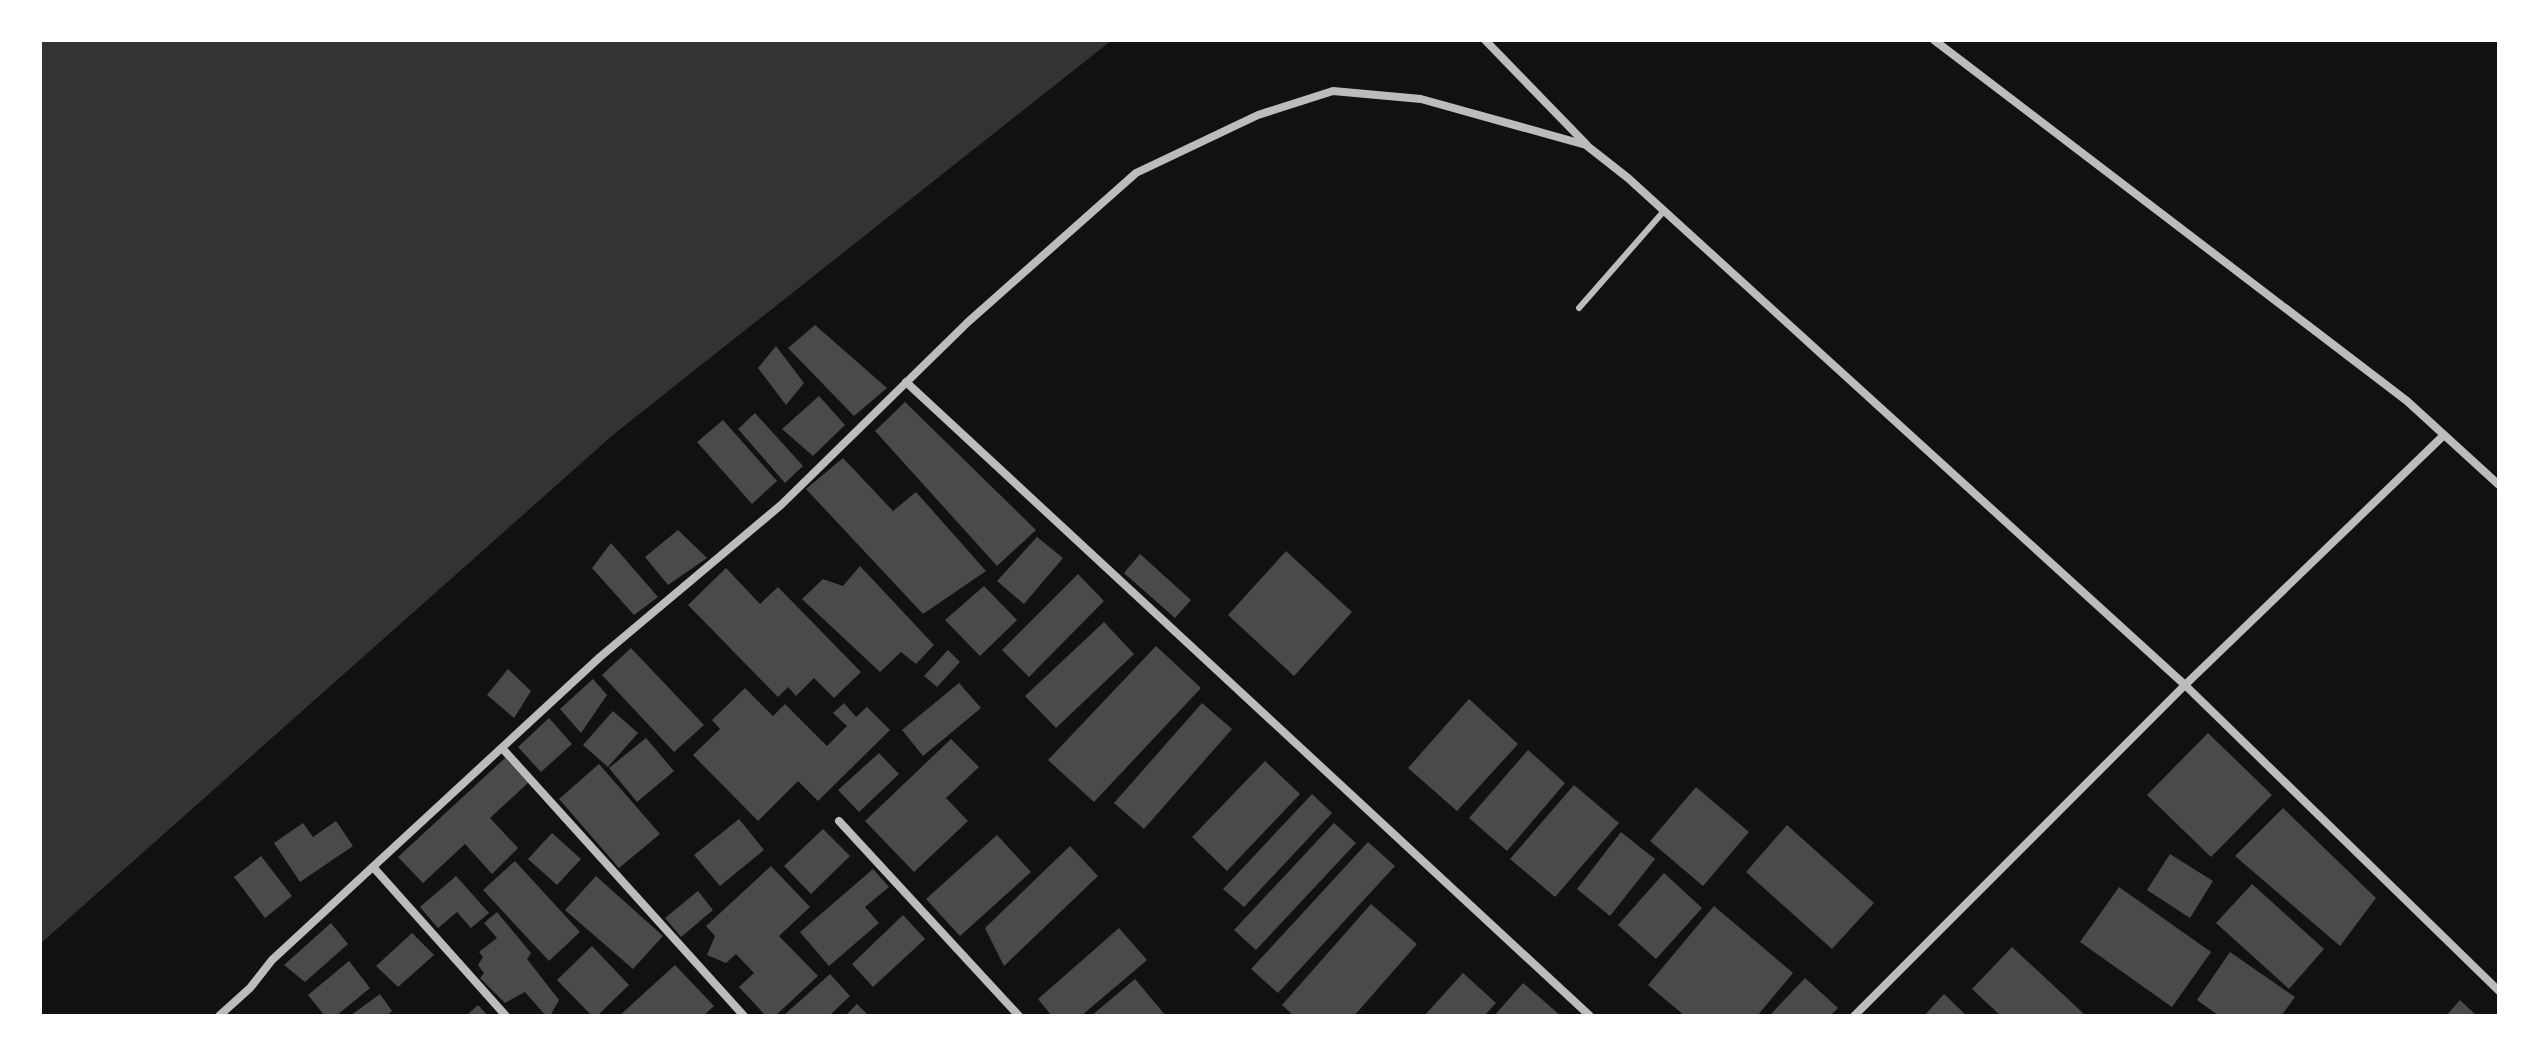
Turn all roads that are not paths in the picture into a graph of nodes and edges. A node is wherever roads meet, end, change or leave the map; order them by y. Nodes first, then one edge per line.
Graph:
1 (1485, 40) edge
2 (1934, 40) edge
3 (1586, 145) junction
4 (1664, 211) junction
5 (1579, 308) dead end
6 (906, 382) junction
7 (2444, 435) junction
8 (2499, 485) edge
9 (2185, 685) junction
10 (502, 748) junction
11 (839, 821) dead end
12 (374, 868) junction
13 (2499, 991) edge
14 (219, 1016) edge
15 (506, 1016) edge
16 (744, 1016) edge
17 (1019, 1016) edge
18 (1590, 1016) edge
19 (1854, 1016) edge

1 - 3 street
2 - 7 street
3 - 4 street
3 - 6 street
4 - 5 lane
4 - 9 street
6 - 10 street
6 - 18 street
7 - 8 street
7 - 9 street
9 - 13 street
9 - 19 street
10 - 12 street
10 - 16 street
11 - 17 street
12 - 14 street
12 - 15 street

